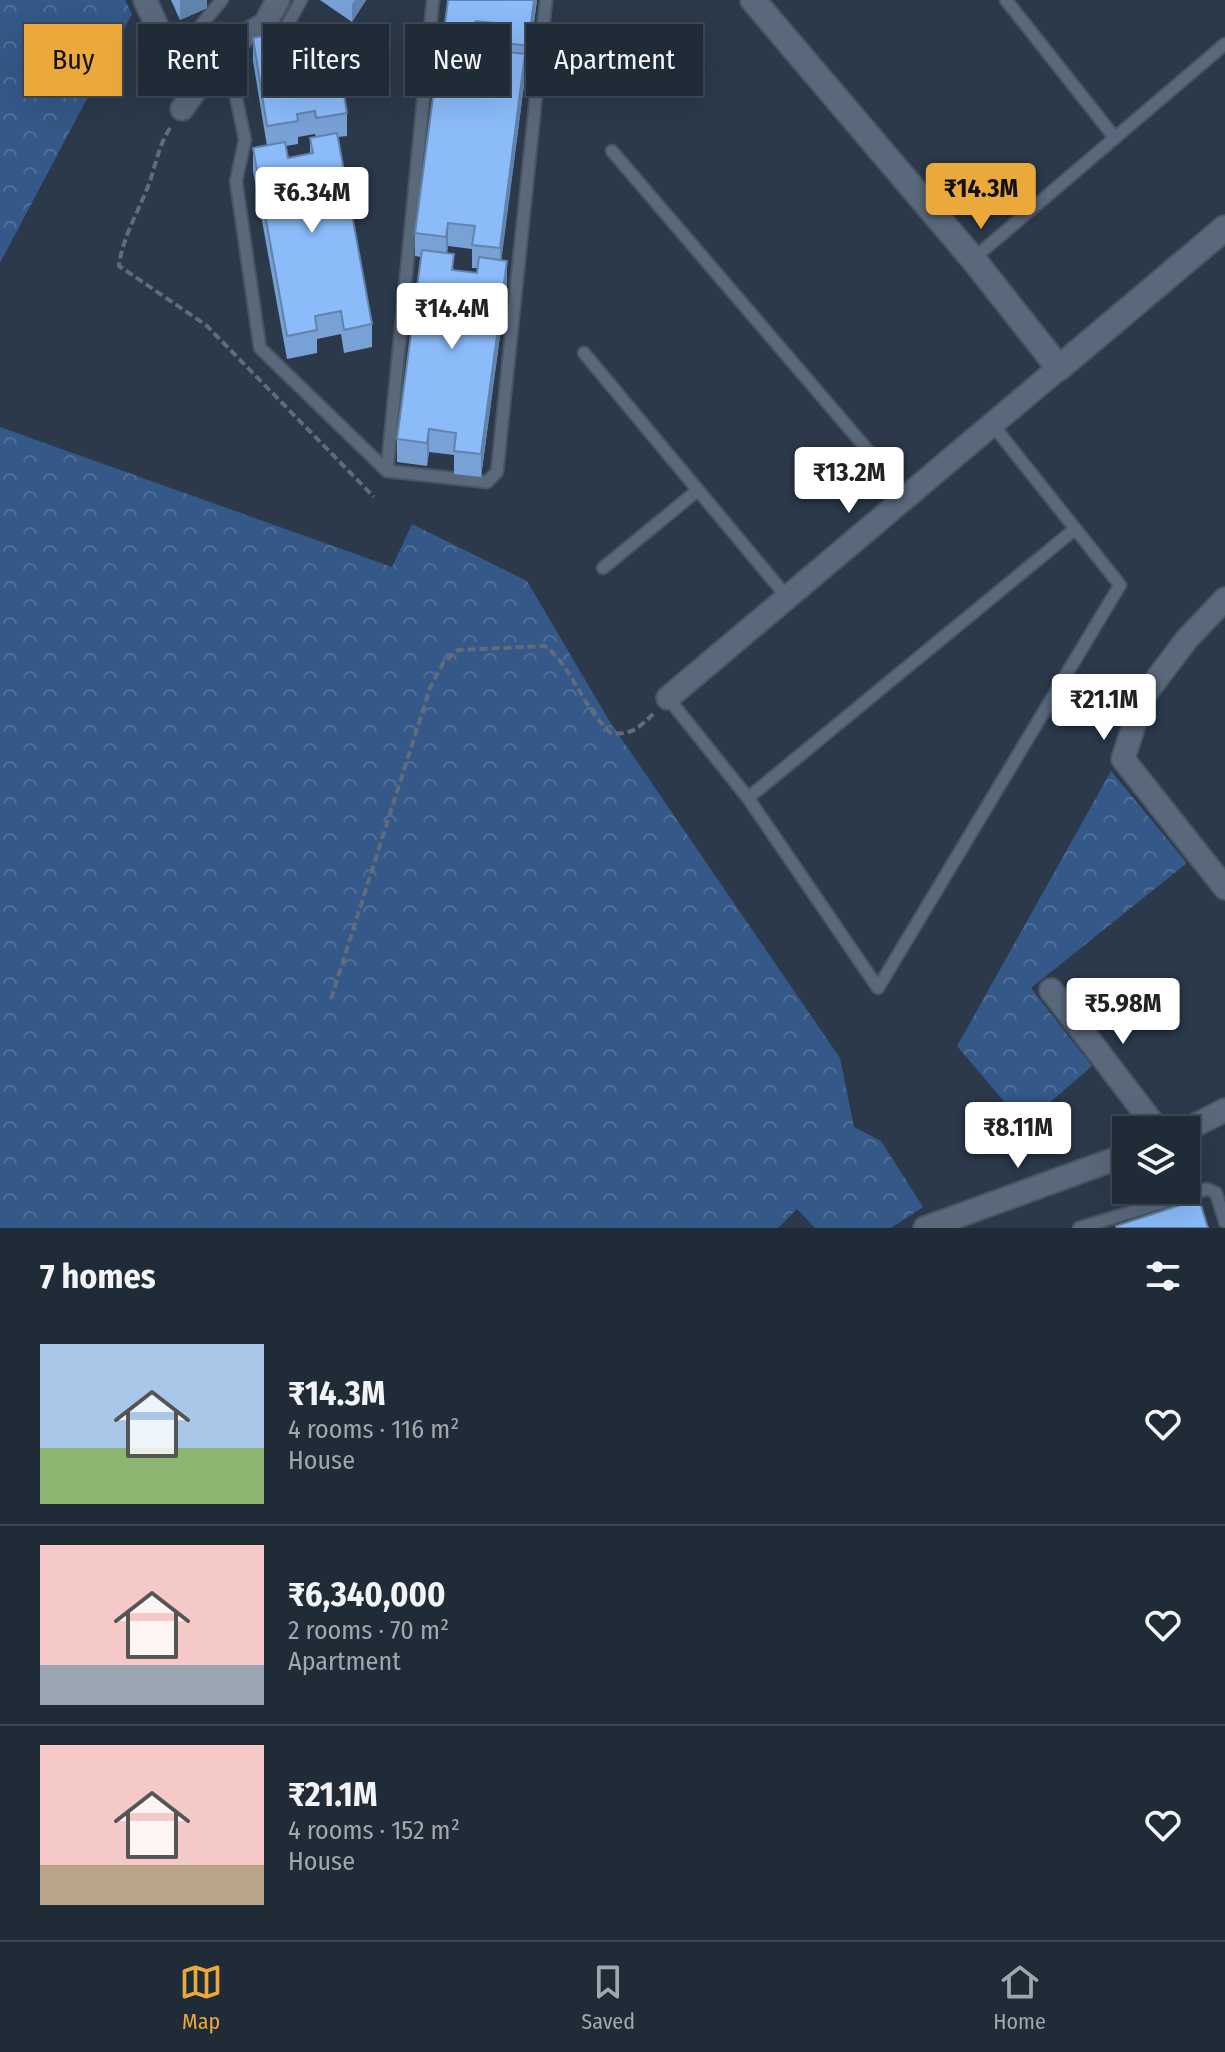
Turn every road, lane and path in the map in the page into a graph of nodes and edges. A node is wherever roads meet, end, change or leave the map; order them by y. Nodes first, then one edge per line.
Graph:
1 (145, 0) edge
2 (222, 0) edge
3 (278, 0) edge
4 (301, 0) edge
5 (433, 0) edge
6 (546, 0) edge
7 (753, 0) edge
8 (1006, 0) edge
9 (156, 24) edge
10 (202, 24) edge
11 (288, 24) edge
12 (247, 35) edge
13 (1225, 44) edge
14 (191, 96) edge
15 (236, 96) edge
16 (182, 109) joint
17 (1115, 138) junction
18 (612, 151) dead end
19 (1225, 228) edge
20 (973, 259) junction
21 (584, 353) dead end
22 (1059, 368) junction
23 (992, 424) junction
24 (387, 471) junction
25 (698, 490) junction
26 (907, 496) junction
27 (374, 497) dead end
28 (1075, 529) junction
29 (603, 568) dead end
30 (787, 597) junction
31 (1225, 599) edge
32 (668, 698) junction
33 (748, 798) junction
34 (1225, 888) edge
35 (1051, 990) dead end
36 (331, 999) dead end
37 (1225, 1110) edge
38 (1147, 1116) edge
39 (1200, 1123) edge
40 (1112, 1160) edge
41 (1225, 1222) edge
42 (925, 1228) edge
43 (1079, 1228) edge

1 - 9 street
2 - 10 lane
3 - 12 street
4 - 11 lane
5 - 24 lane
6 - 24 lane
7 - 20 street
8 - 17 lane
13 - 17 lane
14 - 16 street
15 - 24 lane
16 - 27 path
17 - 20 lane
18 - 26 lane
19 - 22 street
20 - 22 street
21 - 25 lane
22 - 23 street
23 - 26 street
23 - 28 lane
25 - 29 lane
25 - 30 lane
26 - 30 street
28 - 33 lane
28 - 33 lane
30 - 32 street
31 - 34 street
32 - 33 lane
32 - 36 path
35 - 38 street
37 - 39 street
40 - 42 street
41 - 43 lane

